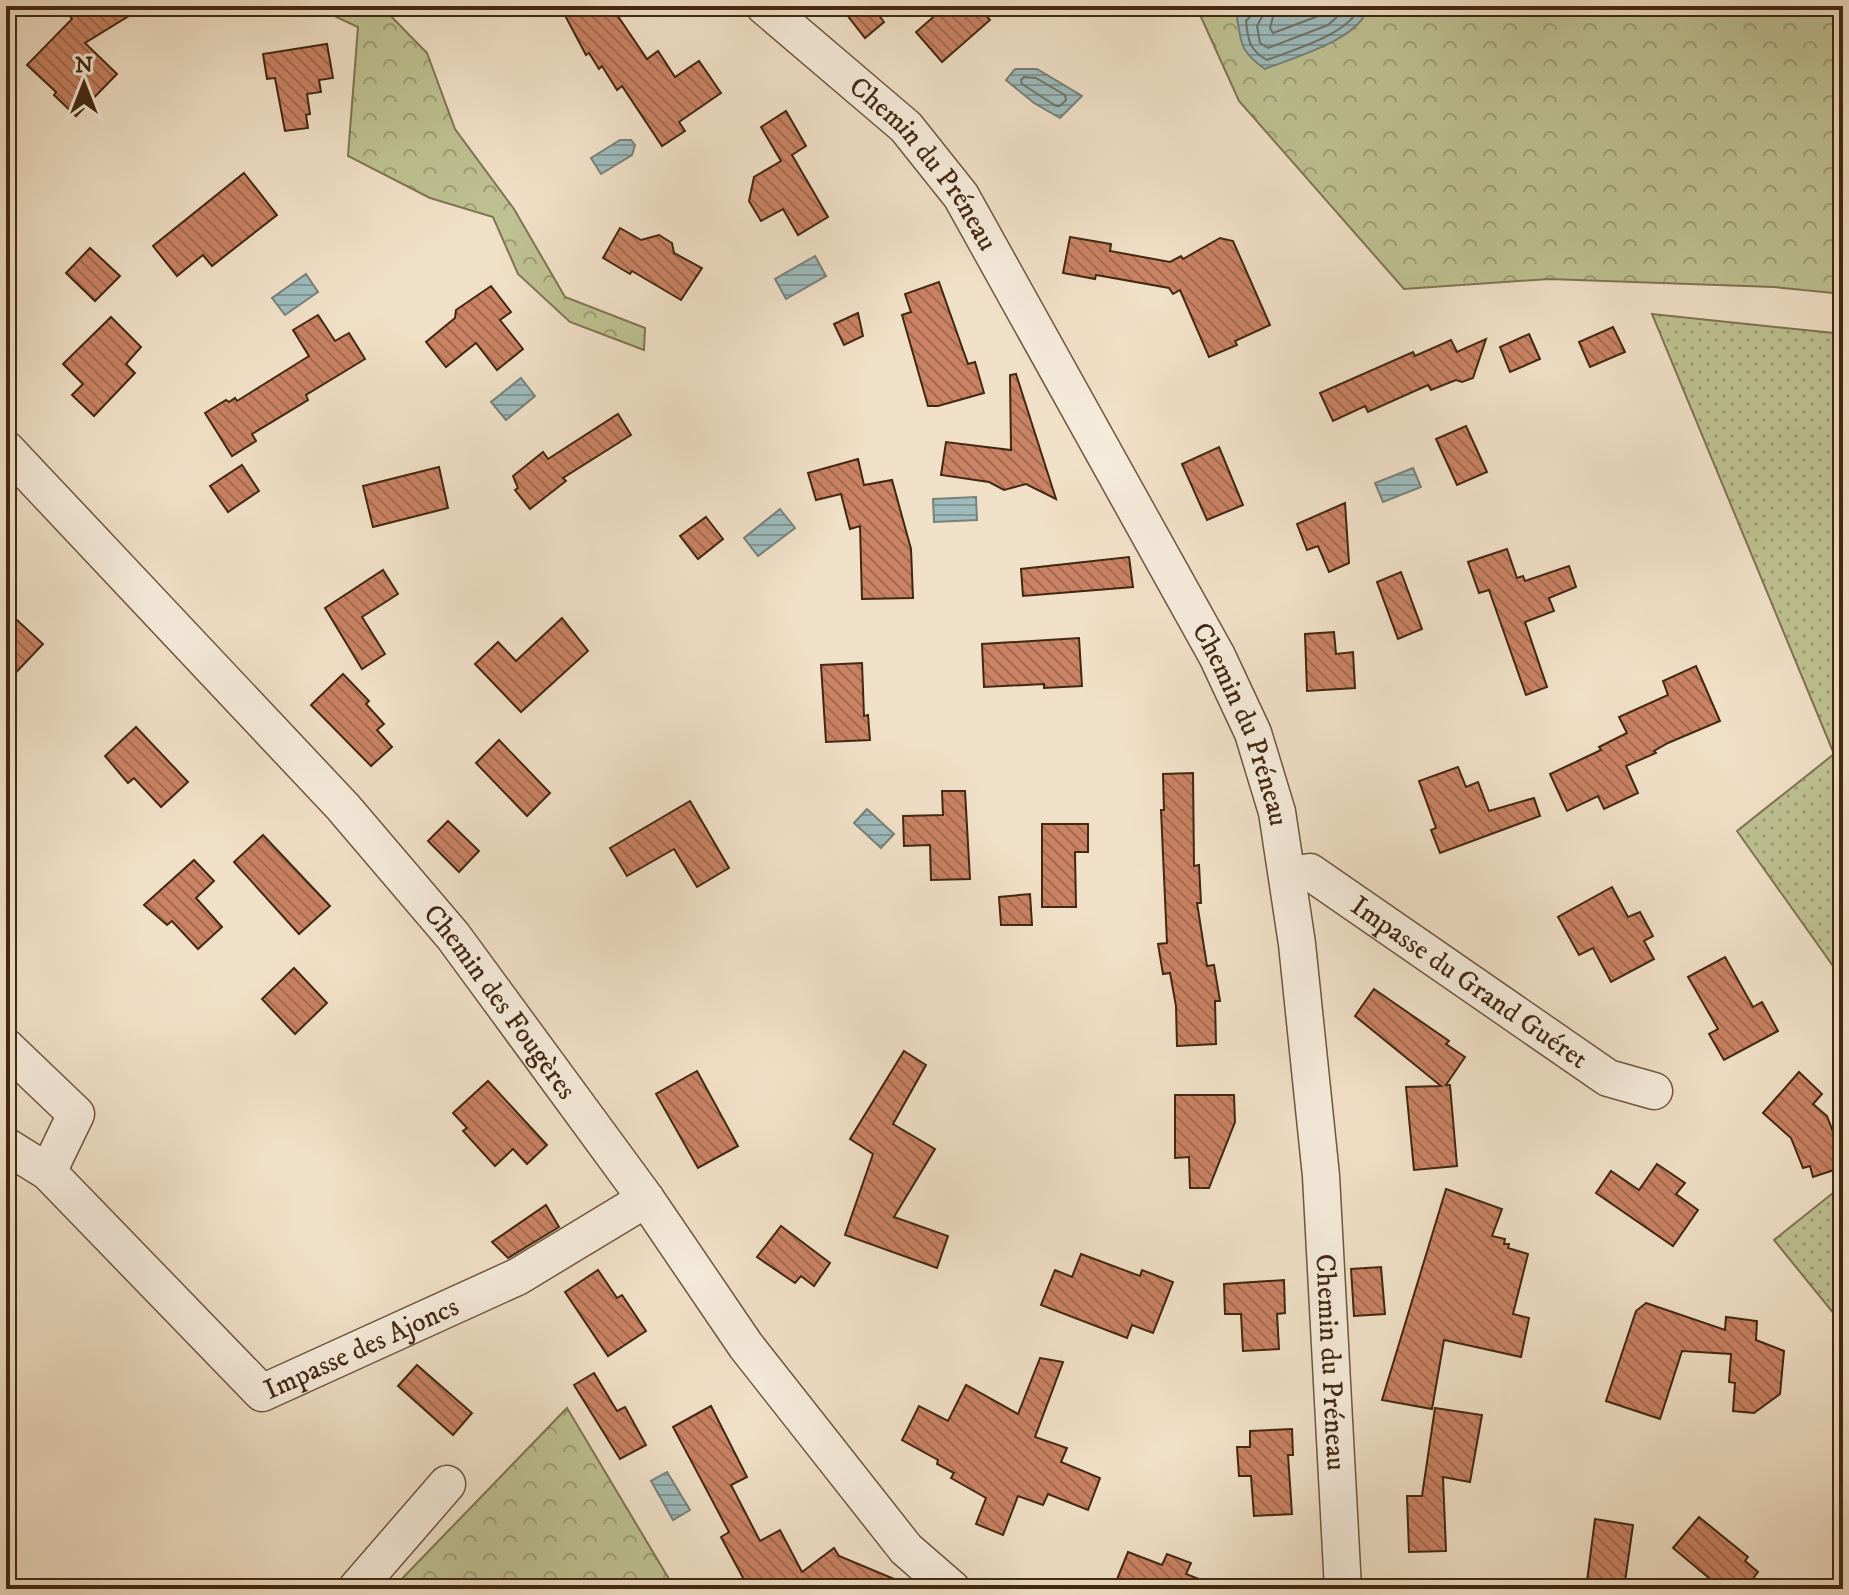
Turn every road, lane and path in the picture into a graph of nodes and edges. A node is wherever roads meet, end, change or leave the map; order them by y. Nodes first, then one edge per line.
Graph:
1 (764, 6) edge
2 (6, 449) edge
3 (1288, 875) junction
4 (6, 1047) edge
5 (1654, 1091) dead end
6 (6, 1146) edge
7 (48, 1172) junction
8 (646, 1199) junction
9 (447, 1484) dead end
10 (356, 1589) edge
11 (952, 1589) edge
12 (1343, 1589) edge

1 - 3 street, Chemin du Préneau
2 - 8 street, Chemin des Fougères
3 - 5 street, Impasse du Grand Guéret
3 - 12 street, Chemin du Préneau
4 - 7 street
6 - 7 street, Impasse des Ajoncs
7 - 8 street, Impasse des Ajoncs
8 - 11 street, Chemin des Fougères
9 - 10 street

